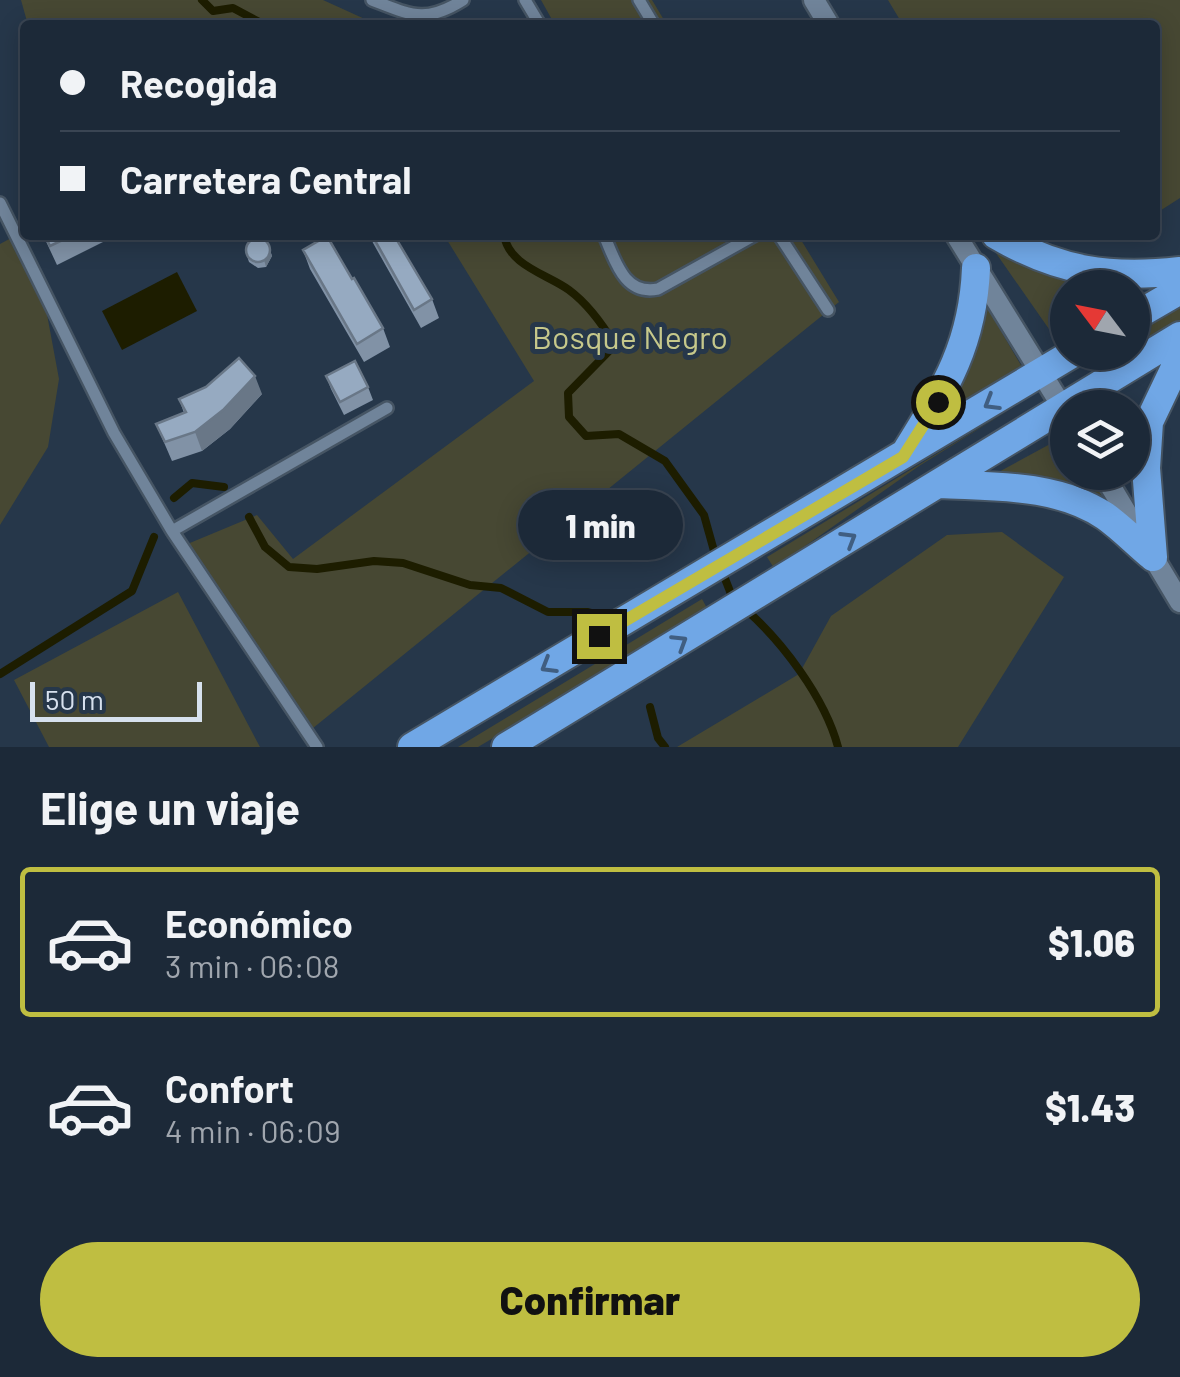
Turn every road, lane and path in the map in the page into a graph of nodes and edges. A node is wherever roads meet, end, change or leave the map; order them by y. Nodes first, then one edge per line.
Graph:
1 (372, 0) edge
2 (463, 0) edge
3 (0, 204) edge
4 (606, 240) edge
5 (746, 240) edge
6 (781, 240) edge
7 (959, 240) edge
8 (1004, 240) edge
9 (976, 268) junction
10 (1180, 271) edge
11 (1180, 290) edge
12 (1150, 308) edge
13 (828, 310) dead end
14 (1180, 336) edge
15 (1180, 357) edge
16 (1050, 368) edge
17 (1040, 374) junction
18 (1051, 390) edge
19 (1098, 390) edge
20 (388, 408) dead end
21 (1050, 421) edge
22 (903, 457) junction
23 (940, 484) junction
24 (1113, 490) edge
25 (172, 531) junction
26 (1153, 557) junction
27 (1180, 602) edge
28 (318, 747) edge
29 (412, 747) edge
30 (506, 747) edge

1 - 2 lane
3 - 25 lane
4 - 5 lane
6 - 13 lane
7 - 9 street
8 - 10 highway
9 - 17 street
9 - 22 highway
11 - 12 highway
14 - 19 highway
15 - 26 highway
16 - 17 highway
17 - 18 street
17 -> 22 highway
20 - 25 lane
21 - 23 highway
22 -> 29 highway
23 - 26 highway
30 -> 23 highway
24 - 26 street
25 - 28 lane
26 - 27 street

